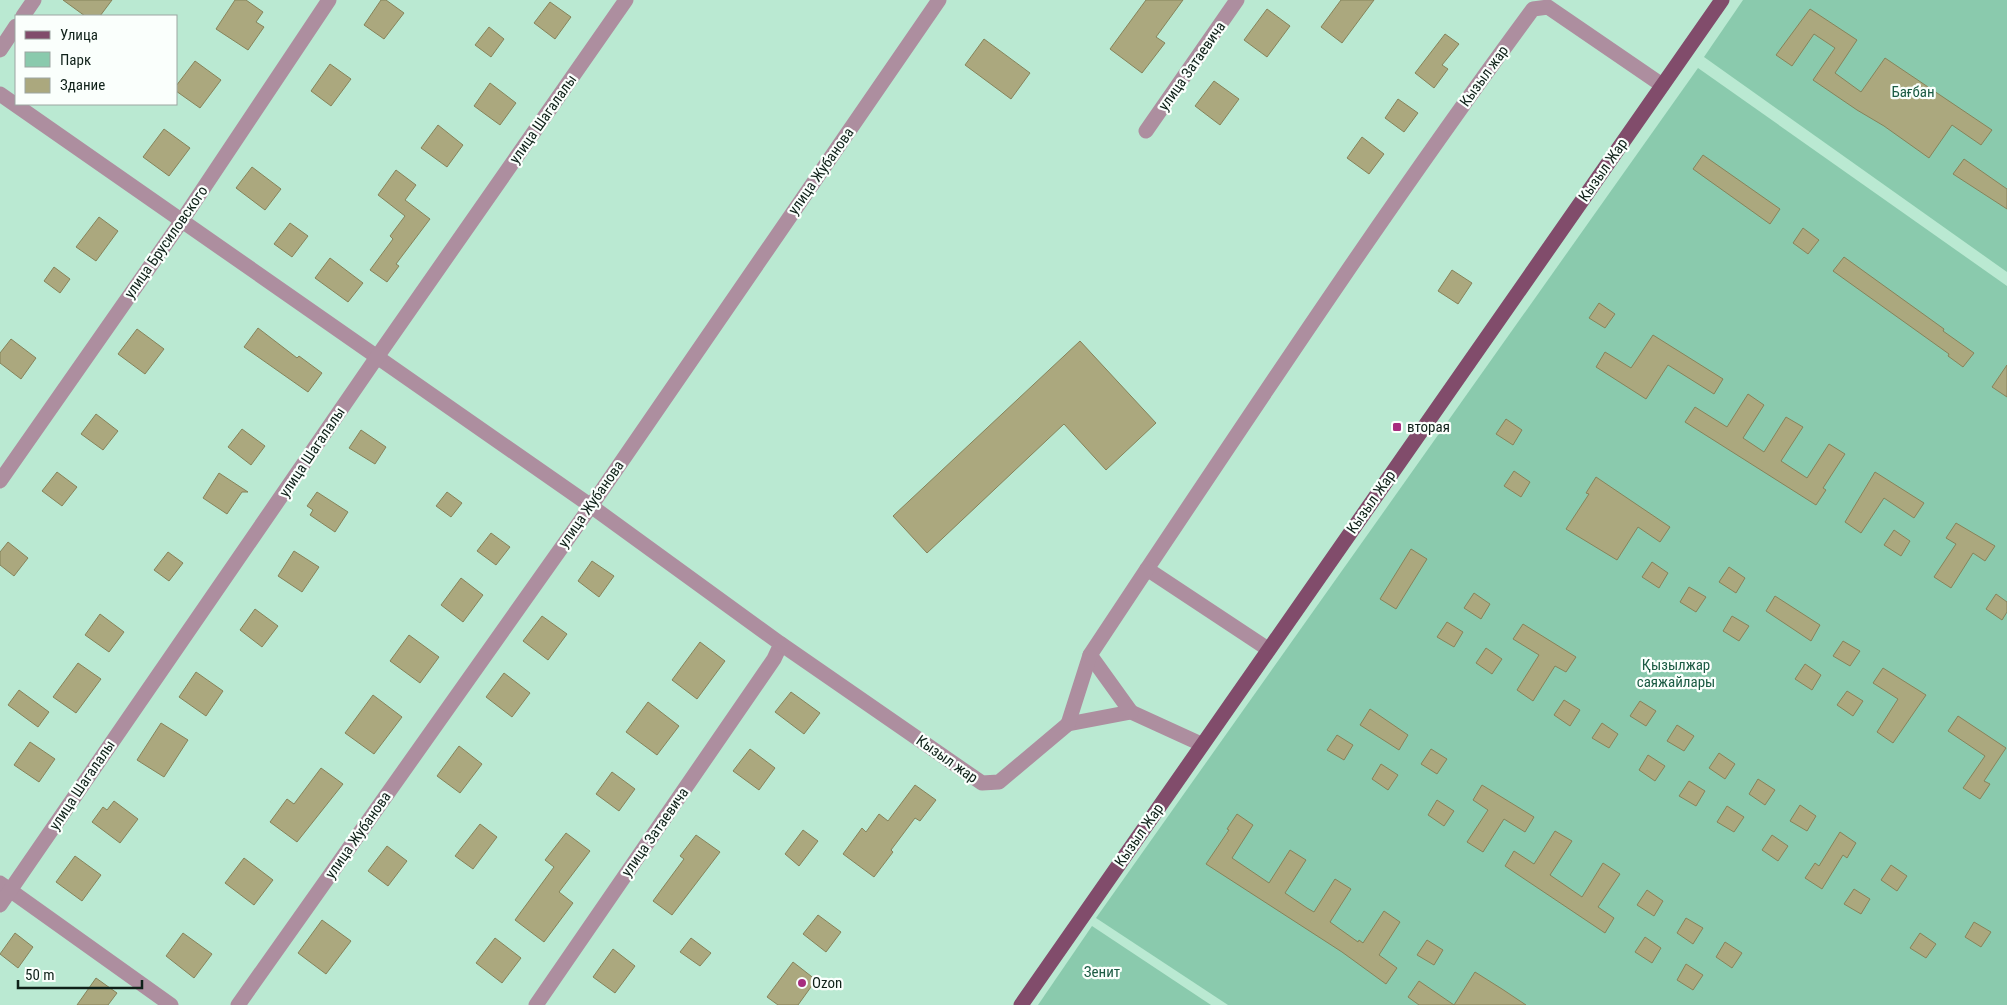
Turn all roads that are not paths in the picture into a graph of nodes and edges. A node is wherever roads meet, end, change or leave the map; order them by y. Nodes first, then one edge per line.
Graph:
1 (34, 0) edge
2 (329, 0) edge
3 (626, 0) edge
4 (939, 0) edge
5 (1237, 0) edge
6 (1722, 0) edge
7 (24, 15) edge
8 (15, 28) edge
9 (0, 50) edge
10 (1662, 85) junction
11 (0, 94) edge
12 (15, 105) edge
13 (16, 105) edge
14 (1146, 131) dead end
15 (181, 222) junction
16 (377, 357) junction
17 (0, 481) edge
18 (591, 506) junction
19 (1147, 569) junction
20 (782, 644) junction
21 (1268, 650) junction
22 (1090, 655) junction
23 (1132, 712) junction
24 (1068, 724) junction
25 (1201, 744) junction
26 (5, 887) edge
27 (0, 905) edge
28 (171, 1005) edge
29 (238, 1005) edge
30 (536, 1005) edge
31 (1021, 1005) edge

1 - 7 street
2 - 15 street, улица Брусиловского
3 - 16 street, улица Шагалалы
4 - 18 street, улица Жубанова
5 - 14 street, улица Затаевича
6 - 10 main road, Кызыл Жар
8 - 9 street
10 - 19 street, Кызыл жар
10 - 21 main road, Кызыл Жар
11 - 12 street, Кызыл жар
13 - 15 street, Кызыл жар
15 - 16 street, Кызыл жар
15 - 17 street, улица Брусиловского
16 - 18 street, Кызыл жар
16 - 26 street, улица Шагалалы
18 - 20 street, Кызыл жар
18 - 29 street, улица Жубанова
19 - 21 street
19 - 22 street, Кызыл жар
20 - 24 street, Кызыл жар
20 - 30 street, улица Затаевича
21 - 25 main road, Кызыл Жар
22 - 23 street
22 - 24 street, Кызыл жар
23 - 24 street, Кызыл жар
23 - 25 street
25 - 31 main road, Кызыл Жар
26 - 27 street, улица Шагалалы
26 - 28 street

